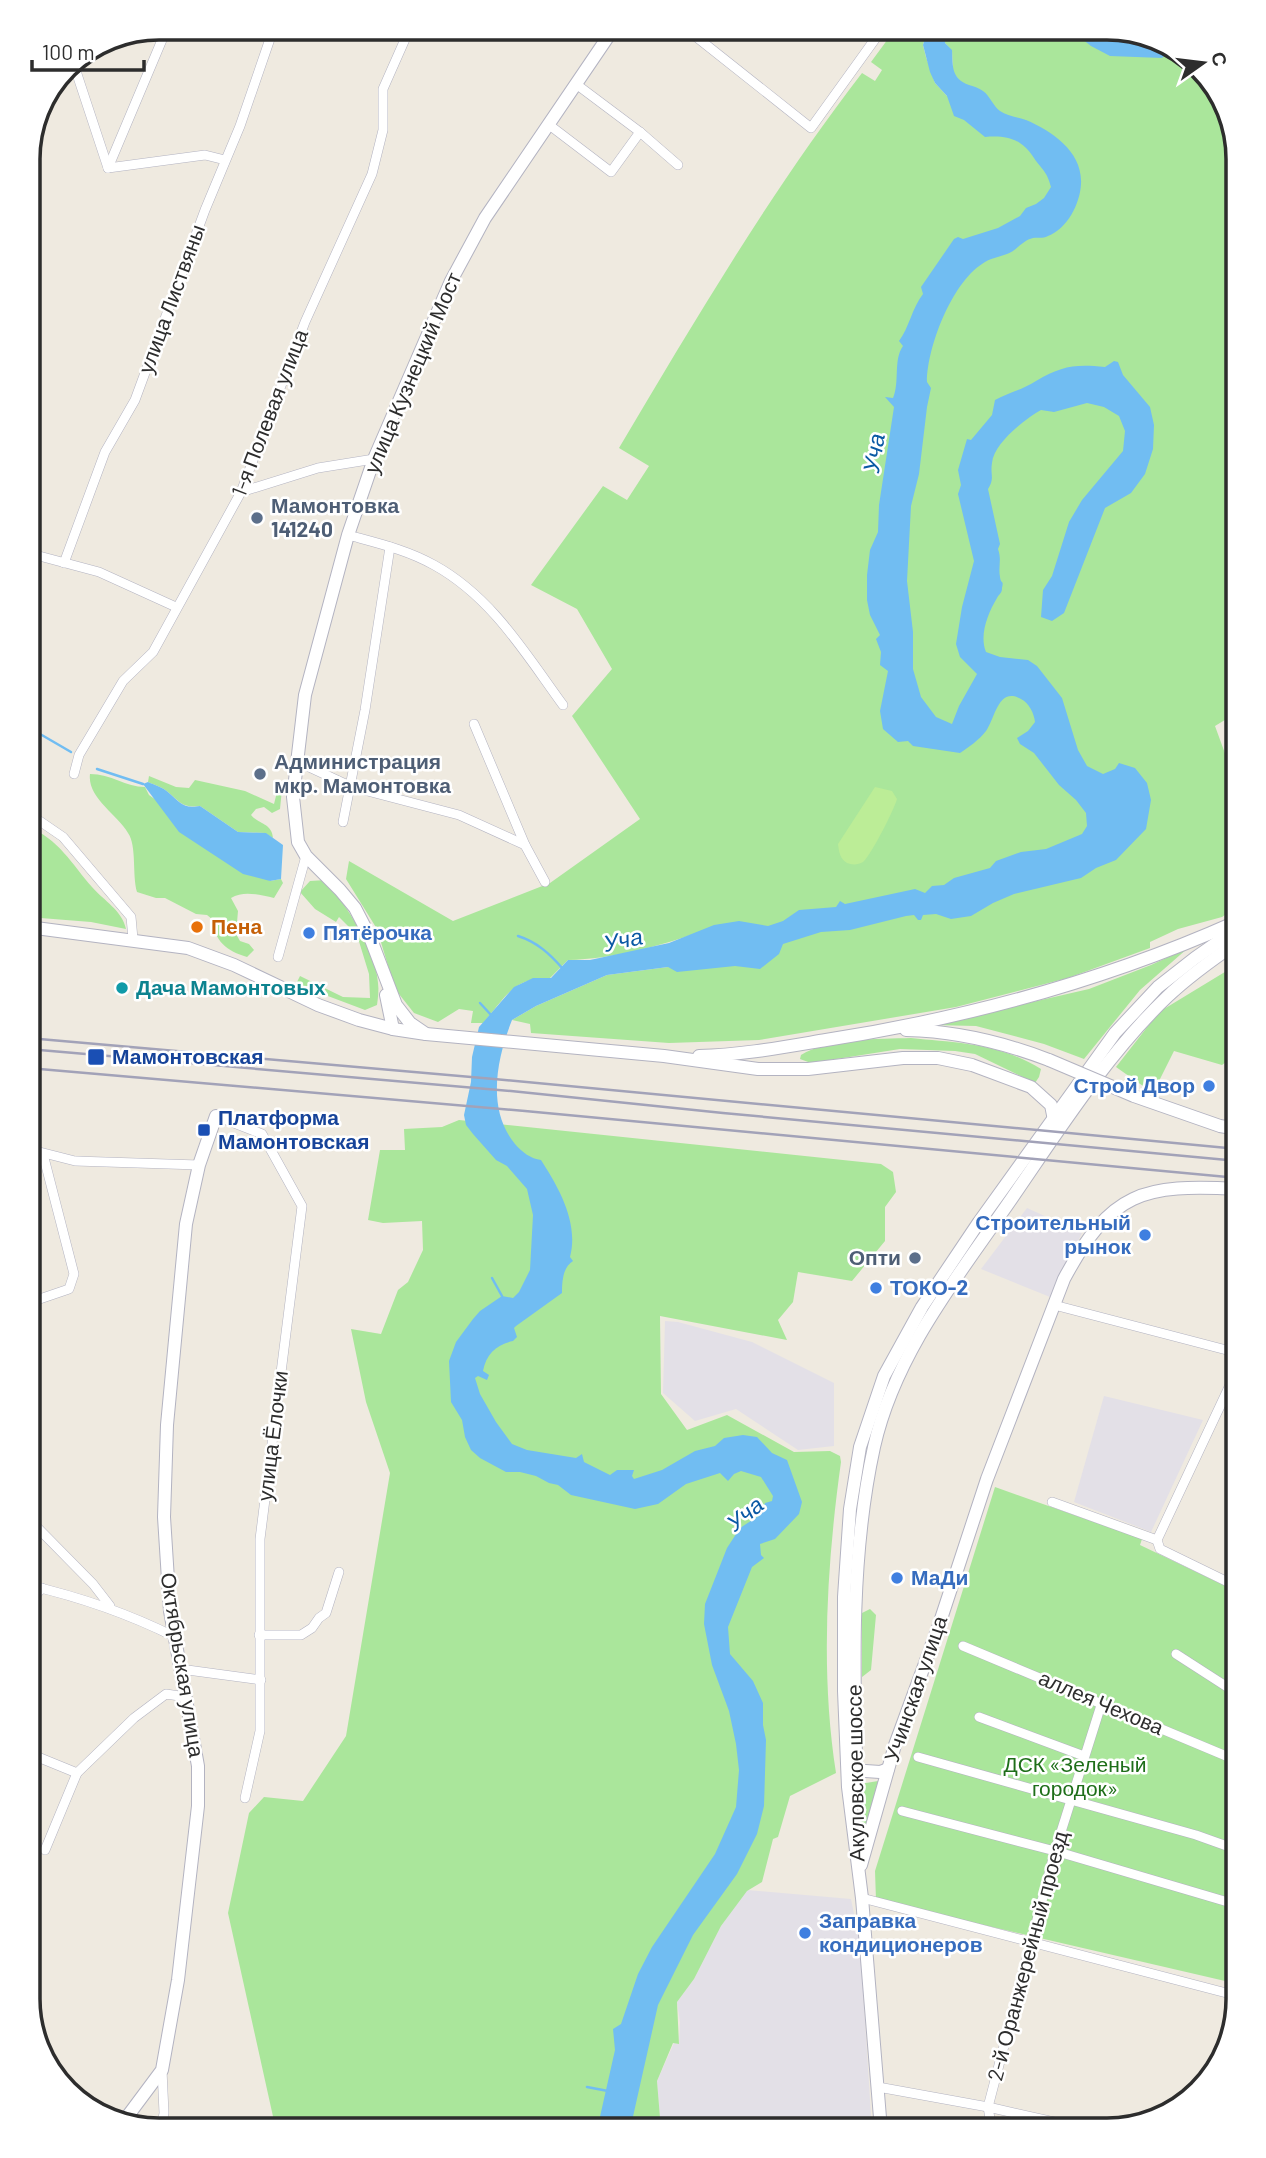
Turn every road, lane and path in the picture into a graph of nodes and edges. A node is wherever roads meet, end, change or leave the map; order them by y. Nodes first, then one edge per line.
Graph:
1 (162, 40) edge
2 (270, 40) edge
3 (405, 40) edge
4 (605, 40) edge
5 (701, 41) edge
6 (874, 41) edge
7 (76, 75) edge
8 (576, 83) junction
9 (548, 124) junction
10 (640, 132) junction
11 (225, 160) junction
12 (678, 165) dead end
13 (108, 168) junction
14 (374, 459) junction
15 (241, 492) junction
16 (348, 534) junction
17 (390, 547) junction
18 (41, 556) edge
19 (64, 563) junction
20 (176, 607) junction
21 (563, 705) dead end
22 (474, 724) dead end
23 (296, 761) junction
24 (74, 774) dead end
25 (352, 787) junction
26 (41, 822) edge
27 (344, 822) dead end
28 (525, 845) junction
29 (306, 856) junction
30 (545, 882) dead end
31 (1226, 926) edge
32 (41, 928) edge
33 (1226, 936) edge
34 (132, 939) junction
35 (1226, 950) edge
36 (278, 957) dead end
37 (391, 1001) junction
38 (359, 1020) junction
39 (393, 1029) junction
40 (878, 1032) junction
41 (426, 1034) junction
42 (664, 1056) junction
43 (216, 1116) joint
44 (1054, 1120) junction
45 (1226, 1126) edge
46 (43, 1153) joint
47 (199, 1164) junction
48 (1226, 1188) edge
49 (40, 1299) edge
50 (1054, 1305) junction
51 (1226, 1350) edge
52 (1226, 1394) edge
53 (1052, 1502) dead end
54 (40, 1530) edge
55 (1158, 1544) junction
56 (339, 1572) dead end
57 (1226, 1581) edge
58 (43, 1588) joint
59 (40, 1591) edge
60 (111, 1608) junction
61 (258, 1635) junction
62 (175, 1637) junction
63 (963, 1646) dead end
64 (1176, 1654) dead end
65 (180, 1669) junction
66 (261, 1680) junction
67 (1226, 1686) edge
68 (186, 1698) junction
69 (1102, 1702) junction
70 (979, 1717) dead end
71 (1084, 1756) junction
72 (1226, 1756) edge
73 (40, 1758) edge
74 (918, 1758) dead end
75 (852, 1769) junction
76 (888, 1769) junction
77 (78, 1773) junction
78 (245, 1798) dead end
79 (1070, 1801) junction
80 (902, 1811) dead end
81 (1226, 1846) edge
82 (45, 1850) dead end
83 (1055, 1851) junction
84 (859, 1872) junction
85 (862, 1898) junction
86 (1226, 1901) edge
87 (1032, 1941) junction
88 (1226, 1993) edge
89 (162, 2070) junction
90 (877, 2087) junction
91 (988, 2107) junction
92 (130, 2113) edge
93 (163, 2117) edge
94 (880, 2118) edge
95 (990, 2118) edge
96 (1036, 2118) edge

1 - 13 street
2 - 11 street, улица Листвяны
3 - 15 street, 1-я Полевая улица
4 - 8 street, улица Кузнецкий Мост
5 - 6 street
7 - 13 street
8 - 9 street, улица Кузнецкий Мост
8 - 10 street
9 - 10 street
9 - 14 street, улица Кузнецкий Мост
10 - 12 street
11 - 13 street
11 - 19 street, улица Листвяны
14 - 15 street
14 - 16 street, улица Кузнецкий Мост
15 - 20 street, 1-я Полевая улица
16 - 17 street
16 - 23 street, улица Кузнецкий Мост
17 - 21 street
17 - 25 street
18 - 19 street
19 - 20 street
20 - 24 street, 1-я Полевая улица
22 - 28 street
23 - 25 street
23 - 29 street, улица Кузнецкий Мост
25 - 27 street
25 - 28 street
26 - 34 street
28 - 30 street
29 - 36 street
29 - 37 street, улица Кузнецкий Мост
31 - 40 street
32 - 34 street
33 - 44 street, Акуловское шоссе
34 - 38 street
35 - 75 street, Акуловское шоссе
37 - 38 street
37 - 39 street
37 - 41 street
38 - 39 street
39 - 41 street
40 - 42 street
40 - 45 street, bridge
41 - 42 street
42 - 44 street
43 - 47 street, Октябрьская улица
43 - 61 street, улица Ёлочки
44 - 75 street, Акуловское шоссе
46 - 47 street
46 - 49 street
47 - 62 street, Октябрьская улица
48 - 50 street, Учинская улица
50 - 51 street
50 - 76 street, Учинская улица
52 - 55 street
53 - 55 street
54 - 60 street
55 - 57 street
56 - 61 street
58 - 59 street
58 - 60 street
60 - 62 street
61 - 66 street, улица Ёлочки
62 - 65 street, Октябрьская улица
63 - 69 street, аллея Чехова
64 - 67 street
65 - 66 street
65 - 68 street, Октябрьская улица
66 - 78 street, улица Ёлочки
68 - 77 street
68 - 89 street, Октябрьская улица
69 - 71 street, 2-й Оранжерейный проезд
69 - 72 street, аллея Чехова
70 - 71 street
71 - 79 street, 2-й Оранжерейный проезд
73 - 77 street
74 - 79 street
75 - 76 street
75 - 84 street, Акуловское шоссе
76 - 84 street, Учинская улица
77 - 82 street
79 - 81 street
79 - 83 street, 2-й Оранжерейный проезд
80 - 83 street
83 - 86 street
83 - 87 street, 2-й Оранжерейный проезд
84 - 85 street, Учинская улица
85 - 87 street
85 - 90 street, Учинская улица
87 - 88 street
87 - 91 street, 2-й Оранжерейный проезд
89 - 92 street, Октябрьская улица
89 - 93 street
90 - 91 street
90 - 94 street, Учинская улица
91 - 95 street, 2-й Оранжерейный проезд
91 - 96 street

